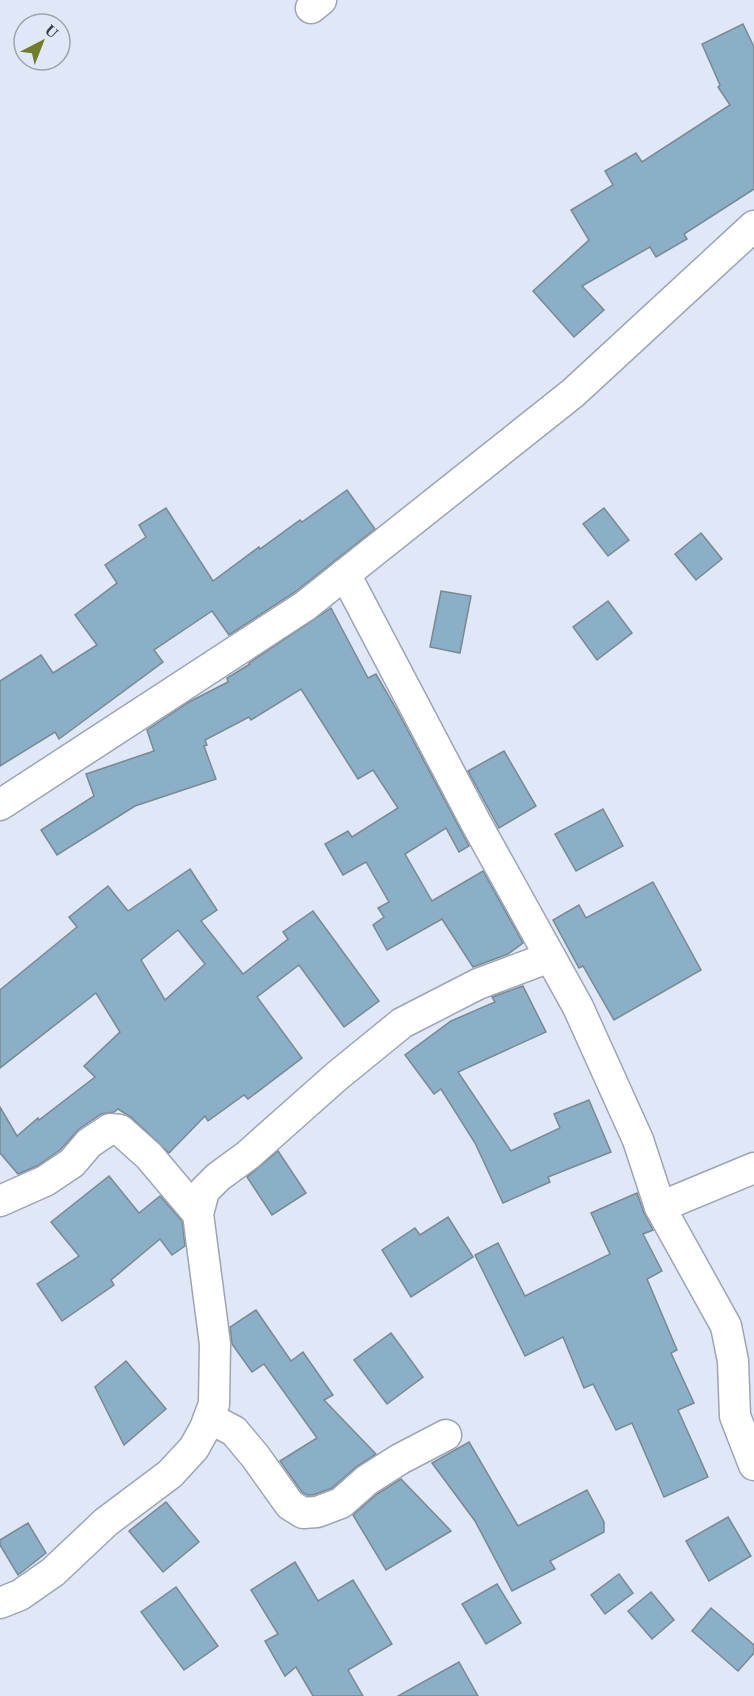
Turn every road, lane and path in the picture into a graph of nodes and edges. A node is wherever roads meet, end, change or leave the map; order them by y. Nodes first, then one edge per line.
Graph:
1 (754, 226) edge
2 (345, 574) junction
3 (0, 806) edge
4 (550, 957) junction
5 (754, 1168) edge
6 (0, 1201) edge
7 (660, 1207) junction
8 (198, 1214) junction
9 (209, 1418) junction
10 (446, 1435) dead end
11 (754, 1465) edge
12 (0, 1603) edge

1 - 2 street
2 - 3 street
2 - 4 street
4 - 7 street
4 - 8 street
5 - 7 street
6 - 8 street
7 - 11 street
8 - 9 street
9 - 10 street
9 - 12 street

